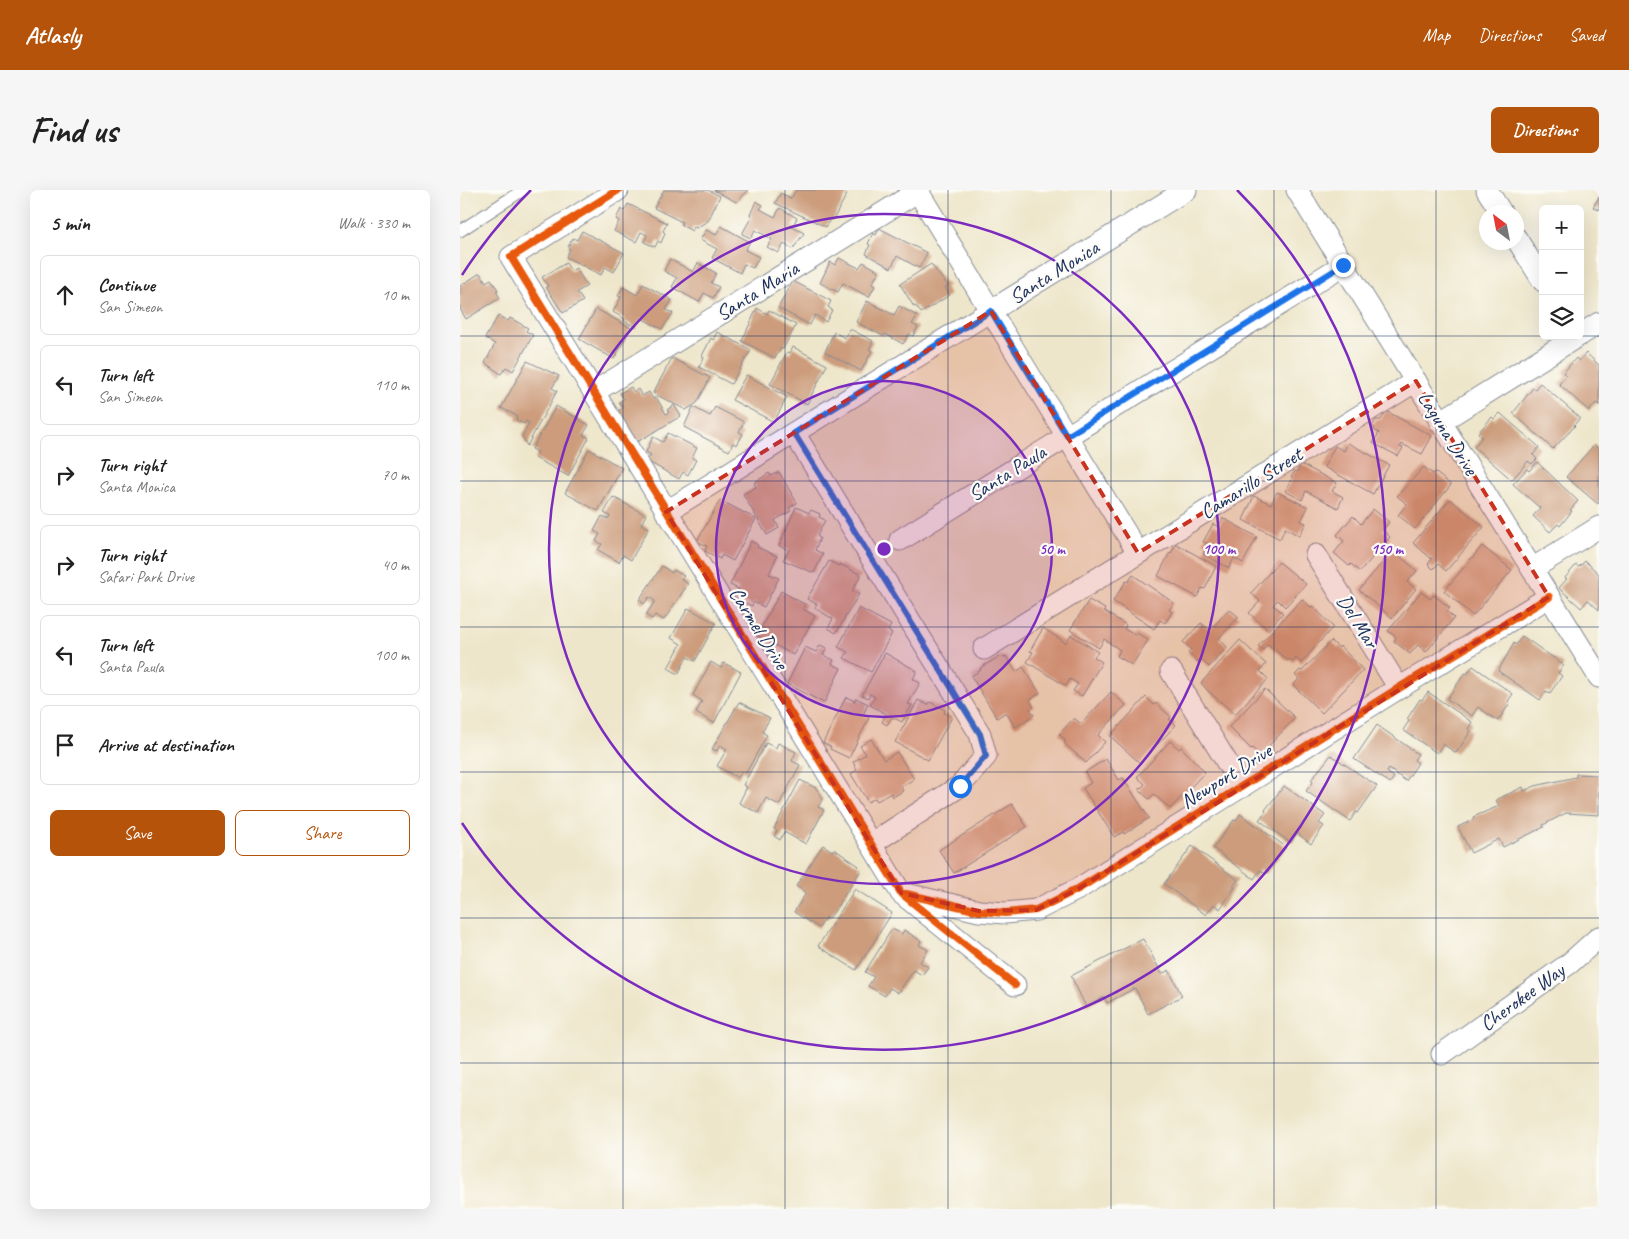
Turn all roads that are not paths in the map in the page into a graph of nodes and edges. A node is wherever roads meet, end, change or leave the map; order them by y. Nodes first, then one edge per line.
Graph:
1 (523, 190) edge
2 (618, 190) edge
3 (918, 190) edge
4 (1186, 190) edge
5 (1297, 190) edge
6 (1487, 190) edge
7 (1496, 205) edge
8 (460, 231) edge
9 (1524, 250) edge
10 (1343, 265) junction
11 (1539, 275) edge
12 (991, 311) junction
13 (1599, 323) edge
14 (1584, 332) edge
15 (1572, 340) edge
16 (1416, 381) junction
17 (594, 392) junction
18 (1440, 422) junction
19 (794, 433) junction
20 (1067, 436) junction
21 (666, 512) junction
22 (1599, 527) edge
23 (900, 540) dead end
24 (1138, 553) junction
25 (1316, 555) dead end
26 (1532, 569) junction
27 (1549, 597) junction
28 (984, 649) dead end
29 (1171, 671) dead end
30 (1599, 677) edge
31 (1399, 688) junction
32 (1242, 787) junction
33 (871, 844) junction
34 (901, 893) junction
35 (1599, 937) edge
36 (1015, 984) dead end
37 (1442, 1054) dead end

1 - 8 lane
2 - 17 street, Carmel Drive
3 - 12 street
3 - 17 street, Santa Maria
4 - 12 street, Santa Monica
5 - 10 street, Laguna Drive
6 - 7 street
9 - 11 street
10 - 16 street, Laguna Drive
10 - 20 street, Santa Paula
12 - 19 street, Santa Monica
12 - 20 street
13 - 14 street
15 - 18 street
16 - 18 street, Laguna Drive
16 - 24 street, Camarillo Street
17 - 21 street, Carmel Drive
18 - 26 street, Laguna Drive
19 - 21 street, Santa Monica
19 - 33 street
20 - 23 street, Santa Paula
20 - 24 street
21 - 33 street, Carmel Drive
22 - 26 street
24 - 28 street, Camarillo Street
25 - 31 street, Del Mar
26 - 27 street, Laguna Drive
27 - 30 street, Laguna Drive
27 - 31 street, Newport Drive
29 - 32 street
31 - 32 street, Newport Drive
32 - 34 street, Newport Drive
33 - 34 street, Carmel Drive
34 - 36 street, Carmel Drive
35 - 37 street, Cherokee Way

